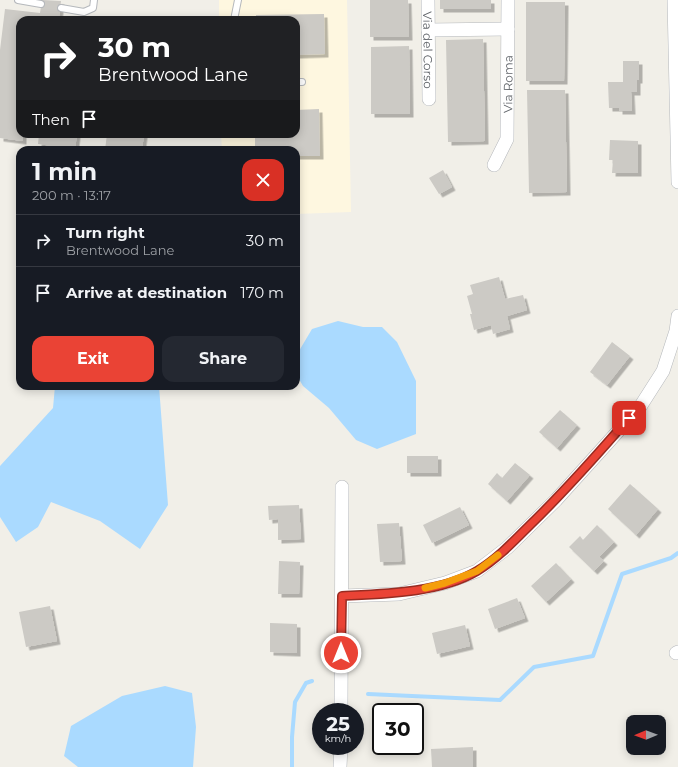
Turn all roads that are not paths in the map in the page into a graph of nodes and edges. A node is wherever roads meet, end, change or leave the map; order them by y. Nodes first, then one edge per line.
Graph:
1 (18, 0) edge
2 (94, 0) edge
3 (238, 0) edge
4 (428, 0) edge
5 (508, 0) edge
6 (674, 0) edge
7 (41, 4) dead end
8 (60, 8) dead end
9 (235, 16) edge
10 (508, 29) junction
11 (428, 30) junction
12 (429, 99) dead end
13 (494, 165) dead end
14 (678, 182) edge
15 (678, 316) edge
16 (342, 487) dead end
17 (342, 596) junction
18 (341, 703) edge
19 (341, 755) edge
20 (340, 767) edge

1 - 7 lane
2 - 8 lane
3 - 9 lane
4 - 11 street, Via del Corso
5 - 10 street, Via Roma
6 - 14 street
10 - 11 street
10 - 13 street, Via Roma
11 - 12 street, Via del Corso
15 - 17 street
16 - 17 street
17 - 18 street
19 - 20 street

